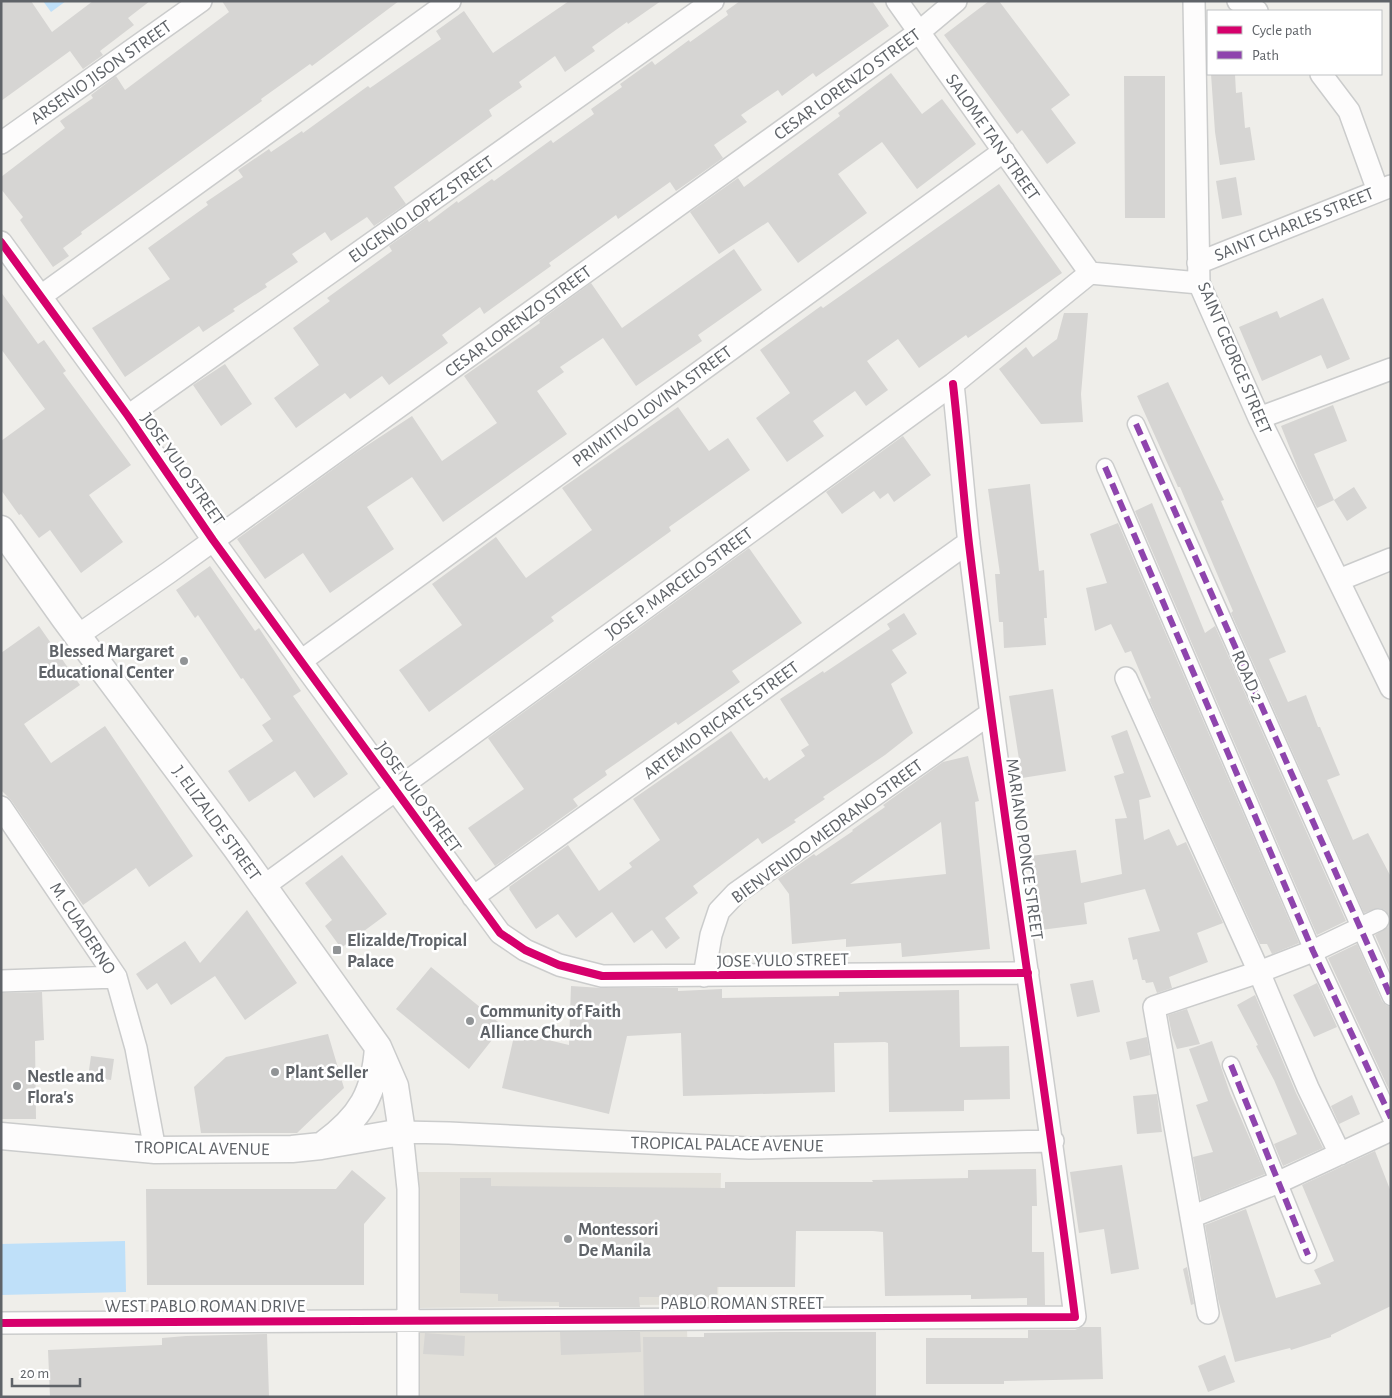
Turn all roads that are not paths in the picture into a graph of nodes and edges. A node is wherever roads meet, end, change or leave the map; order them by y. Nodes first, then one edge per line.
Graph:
1 (200, 1) edge
2 (450, 1) edge
3 (713, 1) edge
4 (897, 1) edge
5 (956, 1) edge
6 (1194, 1) edge
7 (1238, 1) edge
8 (1255, 10) edge
9 (919, 32) junction
10 (1322, 75) edge
11 (1, 142) edge
12 (1004, 152) junction
13 (1384, 188) edge
14 (1, 242) edge
15 (1090, 273) junction
16 (1199, 273) junction
17 (41, 296) junction
18 (1391, 369) edge
19 (953, 384) junction
20 (128, 416) junction
21 (1259, 418) junction
22 (1136, 424) dead end
23 (1105, 467) dead end
24 (1, 528) edge
25 (214, 540) junction
26 (969, 542) junction
27 (1391, 559) edge
28 (1339, 580) junction
29 (77, 636) junction
30 (301, 661) junction
31 (1126, 678) dead end
32 (1391, 688) edge
33 (991, 713) junction
34 (396, 789) junction
35 (1, 807) edge
36 (9, 828) edge
37 (264, 886) junction
38 (473, 897) junction
39 (1368, 924) junction
40 (1313, 950) junction
41 (1259, 972) junction
42 (1028, 973) junction
43 (704, 976) junction
44 (116, 977) junction
45 (1, 981) edge
46 (1391, 998) edge
47 (378, 1047) junction
48 (1231, 1065) dead end
49 (1390, 1131) edge
50 (402, 1132) junction
51 (1, 1136) edge
52 (1053, 1141) junction
53 (321, 1146) junction
54 (156, 1150) junction
55 (1340, 1154) junction
56 (1279, 1182) junction
57 (1191, 1217) junction
58 (1308, 1255) dead end
59 (1208, 1313) dead end
60 (1076, 1317) joint
61 (409, 1320) junction
62 (1, 1323) edge
63 (408, 1397) edge

1 - 11 street, ARSENIO JISON STREET
2 - 17 street
3 - 20 street, EUGENIO LOPEZ STREET
4 - 9 street, SALOME TAN STREET
5 - 9 street, CESAR LORENZO STREET
6 - 16 street, SAINT GEORGE STREET
7 - 8 street
9 - 12 street, SALOME TAN STREET
9 - 25 street, CESAR LORENZO STREET
10 - 13 street
12 - 15 street, SALOME TAN STREET
12 - 30 street, PRIMITIVO LOVINA STREET
13 - 16 street, SAINT CHARLES STREET
14 - 17 street, JOSE YULO STREET
15 - 16 street
15 - 19 street, JOSE P. MARCELO STREET
16 - 21 street, SAINT GEORGE STREET
17 - 20 street, JOSE YULO STREET
18 - 21 street
19 - 26 street, MARIANO PONCE STREET
19 - 34 street, JOSE P. MARCELO STREET
20 - 25 street, JOSE YULO STREET
21 - 28 street, SAINT GEORGE STREET
22 - 39 street, ROAD 2
23 - 40 street
24 - 29 street, J. ELIZALDE STREET
25 - 29 street, CESAR LORENZO STREET
25 - 30 street, JOSE YULO STREET
26 - 33 street, MARIANO PONCE STREET
26 - 38 street, ARTEMIO RICARTE STREET
27 - 28 street
28 - 32 street, SAINT GEORGE STREET
29 - 37 street, J. ELIZALDE STREET
30 - 34 street, JOSE YULO STREET
31 - 41 street
33 - 42 street, MARIANO PONCE STREET
33 - 43 street, BIENVENIDO MEDRANO STREET
34 - 37 street, JOSE P. MARCELO STREET
34 - 38 street, JOSE YULO STREET
35 - 36 street, M. CUADERNO
36 - 44 street, M. CUADERNO
37 - 47 street, J. ELIZALDE STREET
38 - 43 street, JOSE YULO STREET
39 - 40 street
39 - 46 street, ROAD 2
40 - 41 street
40 - 49 street
41 - 55 street
41 - 57 street
42 - 43 street, JOSE YULO STREET
42 - 52 street, MARIANO PONCE STREET
44 - 45 street
44 - 54 street, M. CUADERNO
47 - 50 street, J. ELIZALDE STREET
47 - 53 street
48 - 56 street
49 - 55 street
50 - 52 street, TROPICAL PALACE AVENUE
50 - 53 street, TROPICAL AVENUE
50 - 61 street
51 - 54 street, TROPICAL AVENUE
52 - 60 street, MARIANO PONCE STREET
53 - 54 street, TROPICAL AVENUE
55 - 56 street
56 - 57 street
56 - 58 street
57 - 59 street
60 - 61 street, PABLO ROMAN STREET
61 - 62 street, WEST PABLO ROMAN DRIVE
61 - 63 street

